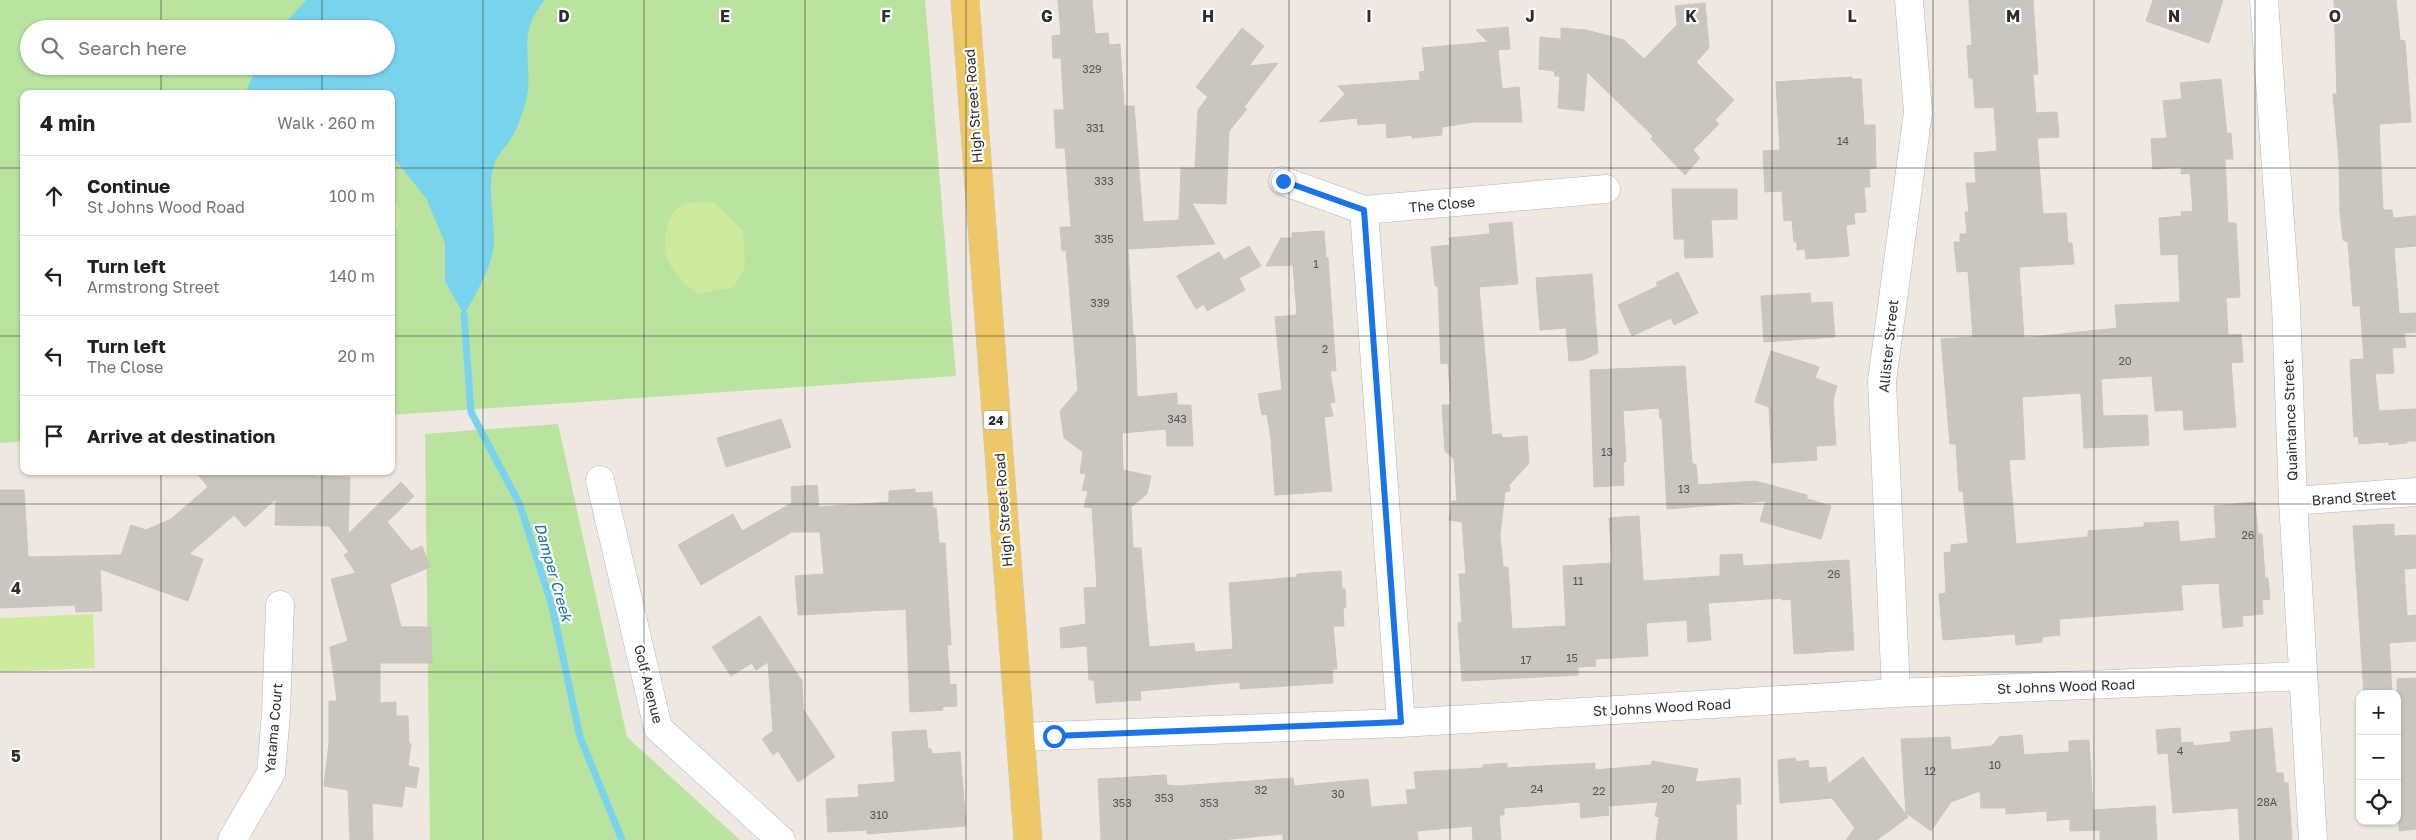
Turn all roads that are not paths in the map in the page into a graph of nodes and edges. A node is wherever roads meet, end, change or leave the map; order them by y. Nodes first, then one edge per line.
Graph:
1 (965, 0) edge
2 (1909, 0) edge
3 (2264, 0) edge
4 (1283, 181) dead end
5 (1606, 189) dead end
6 (1364, 210) junction
7 (600, 480) dead end
8 (2416, 492) edge
9 (2293, 501) junction
10 (280, 605) dead end
11 (2303, 676) junction
12 (1896, 693) junction
13 (1401, 722) junction
14 (1020, 737) junction
15 (232, 840) edge
16 (781, 840) edge
17 (1028, 840) edge
18 (2313, 840) edge

1 - 14 main road, High Street Road / 24
2 - 12 street, Allister Street
3 - 9 street, Quaintance Street
4 - 6 street, The Close
5 - 6 street, The Close
6 - 13 street
7 - 16 street, Golf Avenue
8 - 9 street, Brand Street
9 - 11 street, Quaintance Street
10 - 15 street, Yatama Court
11 - 12 street, St Johns Wood Road
11 - 18 street, Quaintance Street
12 - 13 street, St Johns Wood Road
13 - 14 street, St Johns Wood Road
14 - 17 main road, High Street Road / 24

